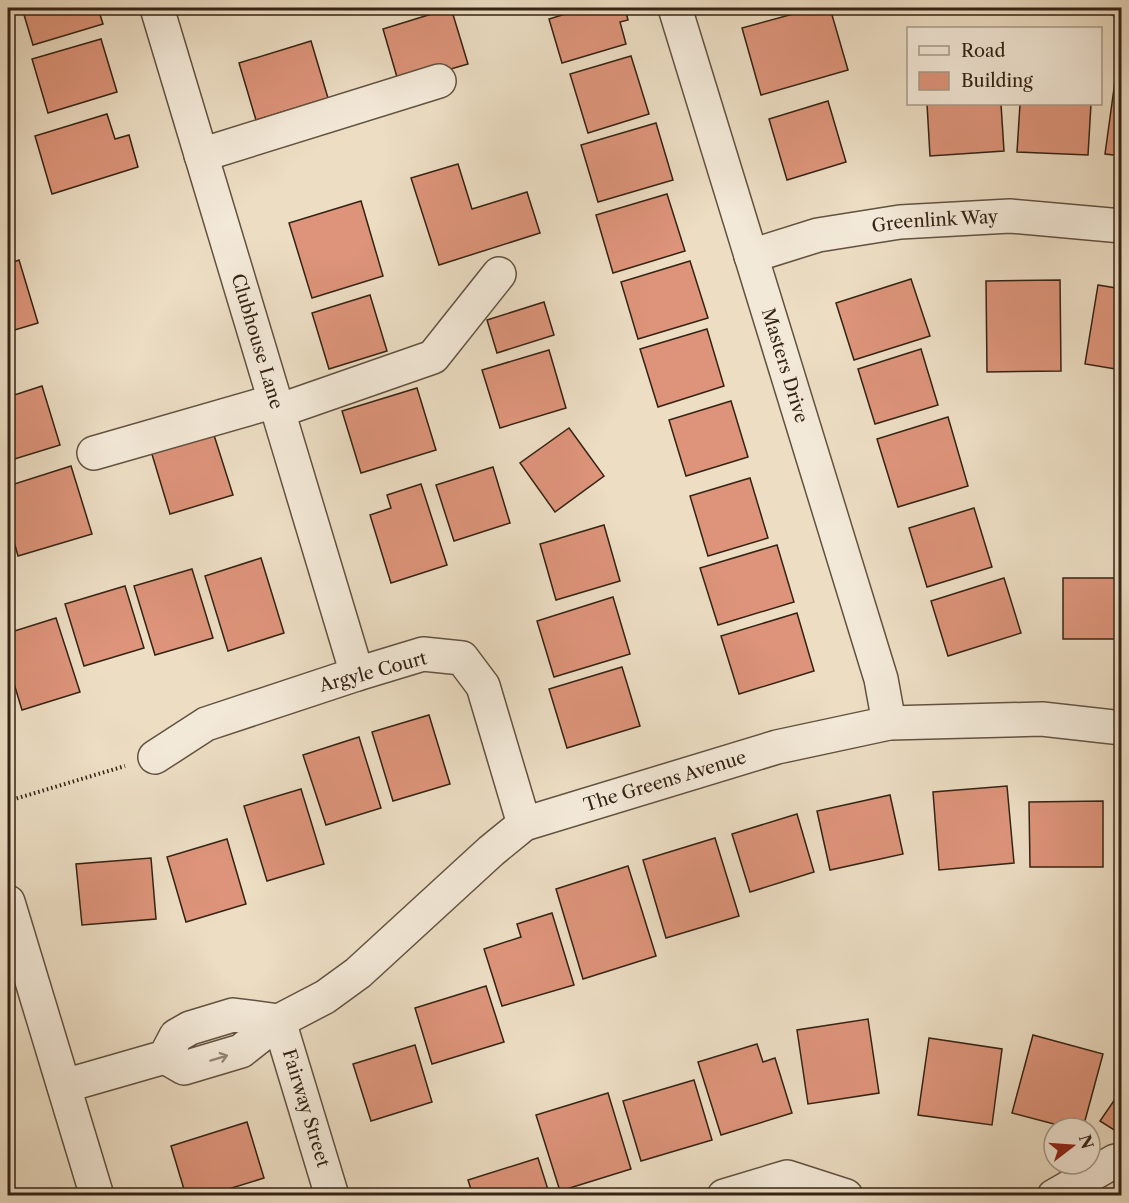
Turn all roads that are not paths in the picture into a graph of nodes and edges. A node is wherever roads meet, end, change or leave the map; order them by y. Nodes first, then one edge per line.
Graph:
1 (157, 8) edge
2 (675, 8) edge
3 (439, 81) dead end
4 (201, 156) junction
5 (1122, 226) edge
6 (752, 256) junction
7 (499, 274) dead end
8 (276, 406) junction
9 (94, 453) dead end
10 (357, 674) junction
11 (889, 723) junction
12 (1122, 728) edge
13 (155, 757) road end
14 (524, 824) junction
15 (8, 902) edge
16 (17, 966) edge
17 (279, 1021) junction
18 (64, 1086) junction
19 (1115, 1161) dead end
20 (97, 1196) edge
21 (332, 1196) edge
22 (724, 1196) edge
23 (846, 1196) edge
24 (1054, 1196) edge

1 - 4 street, Clubhouse Lane
2 - 6 street, Masters Drive
3 - 4 street
4 - 8 street, Clubhouse Lane
5 - 6 street, Greenlink Way
6 - 11 street, Masters Drive
7 - 8 street
8 - 9 street
8 - 10 street, Clubhouse Lane
10 - 13 street, Argyle Court
10 - 14 street, Argyle Court
11 - 12 street, The Greens Avenue
11 - 14 street, The Greens Avenue
14 - 17 street, The Greens Avenue
15 - 16 street
16 - 18 street
17 - 18 street, The Greens Avenue
17 - 21 street, Fairway Street
18 - 20 street
19 - 24 street
22 - 23 street

